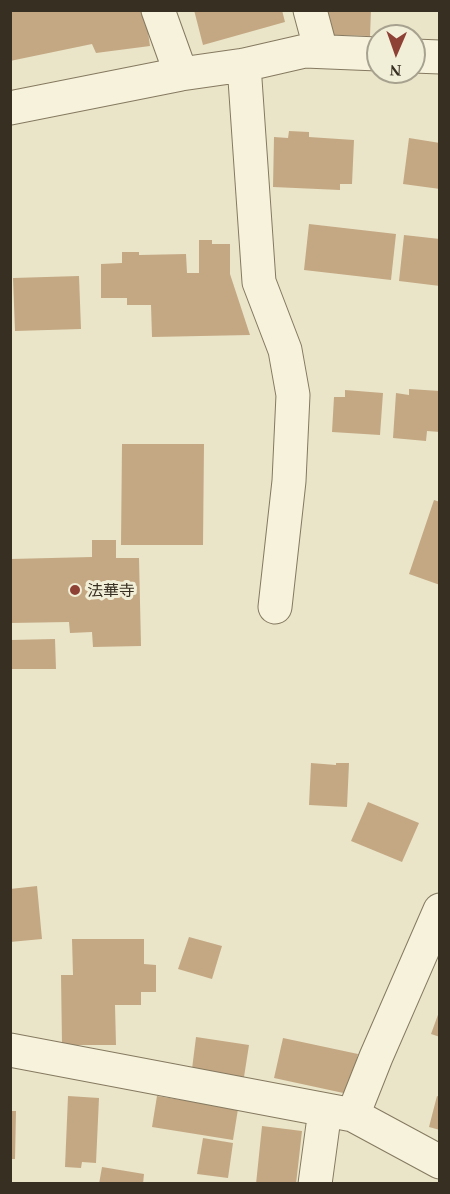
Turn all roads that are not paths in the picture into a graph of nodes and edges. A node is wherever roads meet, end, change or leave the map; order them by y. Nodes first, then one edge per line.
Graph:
1 (158, 10) edge
2 (310, 10) edge
3 (321, 51) junction
4 (366, 53) edge
5 (244, 65) junction
6 (181, 75) junction
7 (10, 108) edge
8 (275, 607) dead end
9 (440, 910) edge
10 (10, 1050) edge
11 (339, 1113) junction
12 (440, 1162) edge
13 (315, 1184) edge

1 - 6 street
2 - 3 street
3 - 4 street
3 - 5 street
5 - 6 street
5 - 8 street
6 - 7 street
9 - 11 street
10 - 11 street
11 - 12 street
11 - 13 street

